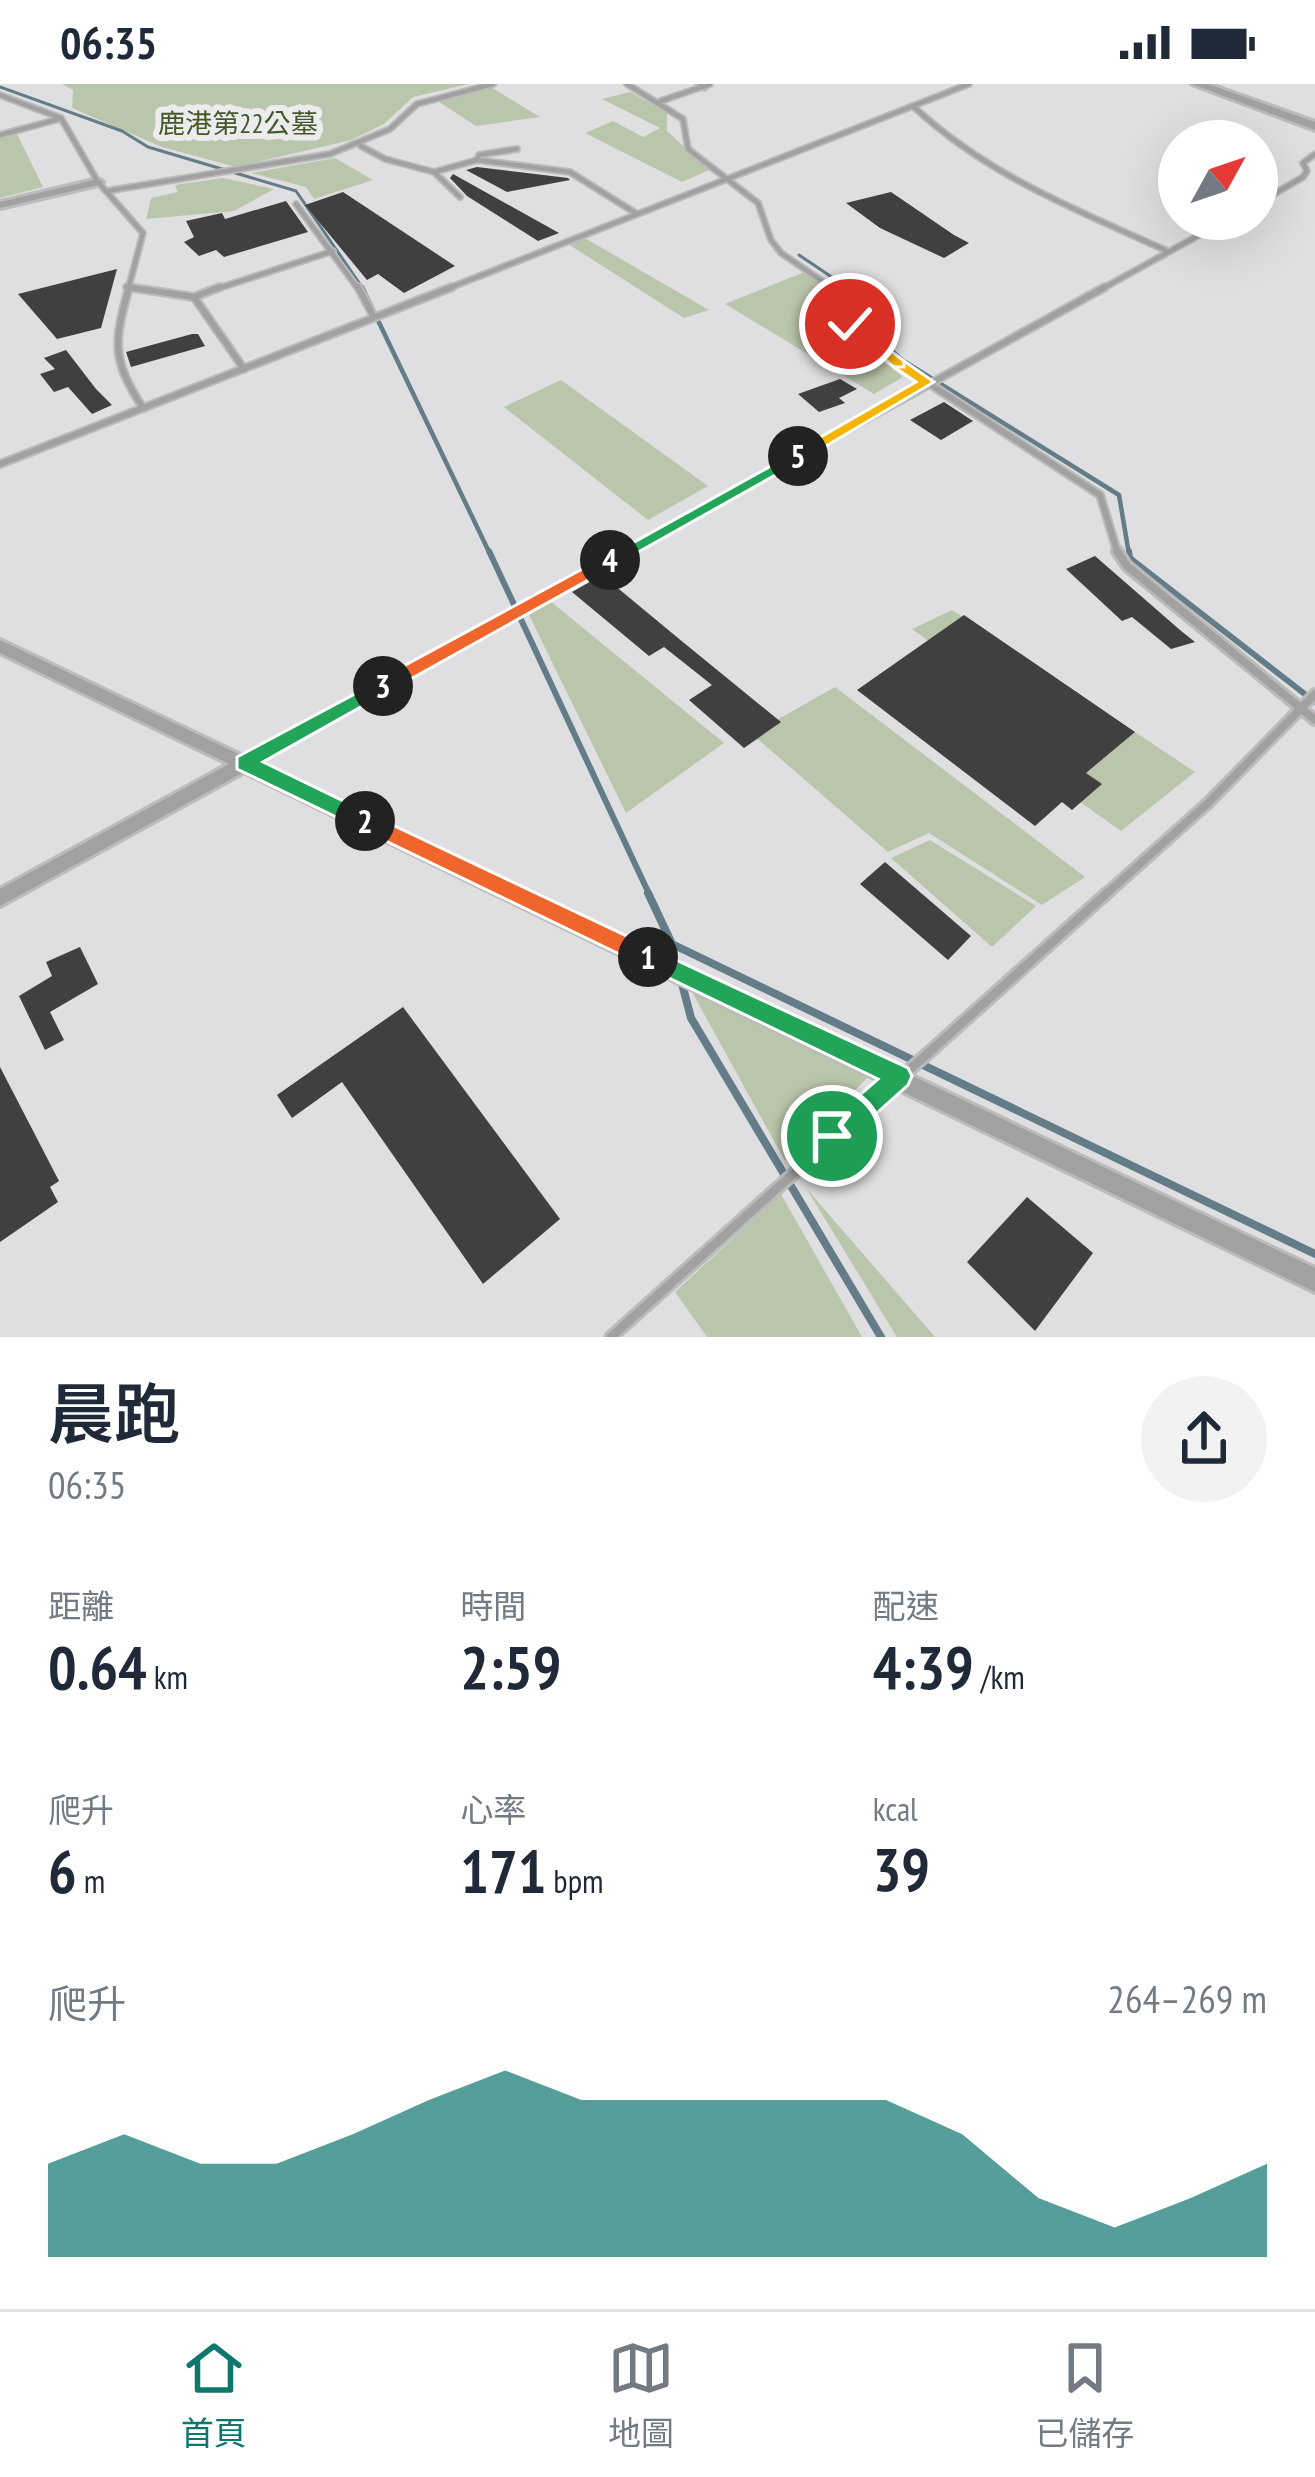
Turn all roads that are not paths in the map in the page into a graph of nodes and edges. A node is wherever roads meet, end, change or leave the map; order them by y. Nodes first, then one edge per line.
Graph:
1 (493, 84) edge
2 (626, 84) edge
3 (969, 84) edge
4 (1198, 84) edge
5 (705, 85) edge
6 (0, 95) edge
7 (660, 101) junction
8 (913, 106) junction
9 (61, 118) junction
10 (1315, 126) edge
11 (0, 135) edge
12 (360, 146) junction
13 (517, 149) dead end
14 (1315, 154) edge
15 (477, 160) junction
16 (434, 172) junction
17 (730, 177) junction
18 (102, 186) junction
19 (1278, 192) edge
20 (460, 197) dead end
21 (296, 204) dead end
22 (0, 205) edge
23 (637, 214) junction
24 (1188, 240) edge
25 (333, 251) junction
26 (1167, 251) junction
27 (128, 287) junction
28 (194, 297) junction
29 (374, 317) junction
30 (244, 369) junction
31 (927, 382) junction
32 (143, 408) junction
33 (0, 464) edge
34 (0, 646) edge
35 (1308, 699) edge
36 (1315, 720) edge
37 (244, 763) junction
38 (0, 898) edge
39 (903, 1073) junction
40 (1315, 1280) edge
41 (611, 1337) edge

1 - 12 lane
2 - 7 lane
3 - 8 lane
4 - 10 street
5 - 7 lane
6 - 9 lane
7 - 17 lane
8 - 17 lane
8 - 26 lane
9 - 11 lane
9 - 18 lane
12 - 16 lane
12 - 18 lane
13 - 15 lane
14 - 19 lane
15 - 16 lane
15 - 23 lane
16 - 20 lane
17 - 23 lane
17 - 31 lane
18 - 22 street
18 - 27 lane
21 - 25 lane
23 - 29 lane
24 - 26 lane
25 - 28 lane
25 - 29 lane
26 - 31 lane
27 - 28 lane
27 - 32 lane
28 - 30 lane
29 - 30 lane
30 - 32 lane
31 - 35 lane
31 - 37 lane
32 - 33 lane
34 - 37 street
35 - 36 lane
35 - 39 lane
37 - 38 street
37 - 39 street
39 - 40 street
39 - 41 lane

